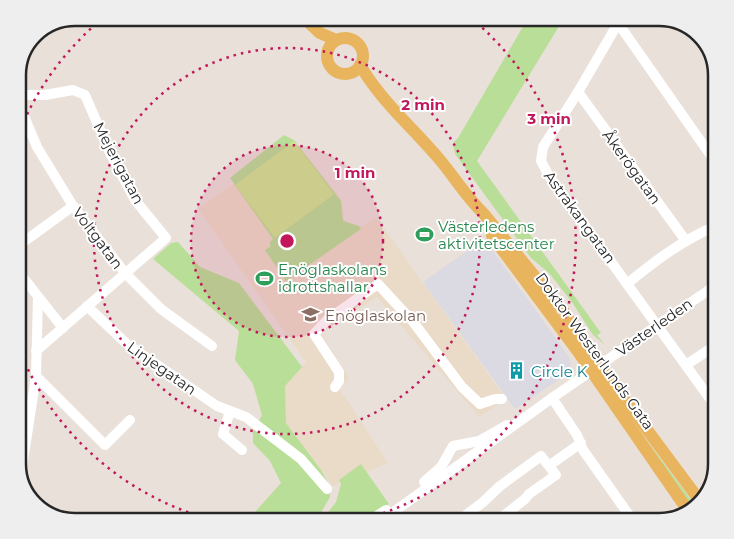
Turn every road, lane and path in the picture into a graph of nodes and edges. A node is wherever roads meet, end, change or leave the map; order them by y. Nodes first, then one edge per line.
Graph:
1 (313, 26) edge
2 (616, 26) edge
3 (623, 26) edge
4 (332, 45) junction
5 (357, 68) junction
6 (578, 92) junction
7 (26, 95) edge
8 (26, 121) edge
9 (708, 151) edge
10 (73, 206) junction
11 (708, 230) edge
12 (26, 240) edge
13 (686, 241) junction
14 (125, 273) junction
15 (26, 281) edge
16 (628, 283) junction
17 (708, 291) edge
18 (38, 297) junction
19 (87, 306) junction
20 (658, 325) junction
21 (63, 328) junction
22 (212, 346) dead end
23 (708, 350) edge
24 (36, 352) junction
25 (686, 365) junction
26 (596, 367) junction
27 (36, 376) junction
28 (335, 387) dead end
29 (708, 396) edge
30 (552, 398) junction
31 (502, 399) dead end
32 (230, 411) junction
33 (130, 420) dead end
34 (518, 422) junction
35 (26, 441) edge
36 (581, 442) junction
37 (242, 450) dead end
38 (447, 457) junction
39 (550, 465) junction
40 (459, 466) junction
41 (327, 490) dead end
42 (696, 496) edge
43 (685, 506) edge
44 (381, 513) edge
45 (394, 513) edge
46 (469, 513) edge
47 (508, 513) edge
48 (628, 513) edge

1 - 4 main road
2 - 6 street, Astrakangatan
3 - 9 street
4 - 5 main road
4 - 5 main road
5 - 26 main road, Doktor Westerlunds Gata
6 - 13 street, Åkerögatan
6 - 16 street, Astrakangatan
7 - 14 street, Mejerigatan
8 - 10 street, Voltgatan
10 - 12 street
10 - 14 street, Voltgatan
11 - 13 street
13 - 16 street
14 - 19 street
14 - 22 street, Voltgatan
15 - 18 street
16 - 20 street, Astrakangatan
17 - 20 street, Västerleden
18 - 21 street
18 - 24 street
19 - 21 street
19 - 32 street, Linjegatan
20 - 25 street, Astrakangatan
20 - 26 street, Västerleden
21 - 24 street
23 - 25 street
24 - 27 street
25 - 29 street, Astrakangatan
26 - 30 street, Västerleden
26 - 42 main road, Doktor Westerlunds Gata
26 - 43 main road, Doktor Westerlunds Gata
27 - 33 street
27 - 35 street
28 - 31 street
30 - 34 street, Västerleden
30 - 36 street
32 - 37 street
32 - 41 street, Linjegatan
34 - 38 street, Västerleden
34 - 40 street, Västerleden
36 - 39 street
36 - 48 street
38 - 40 street
38 - 44 street, Västerleden
39 - 46 street
39 - 47 street
40 - 45 street, Västerleden

